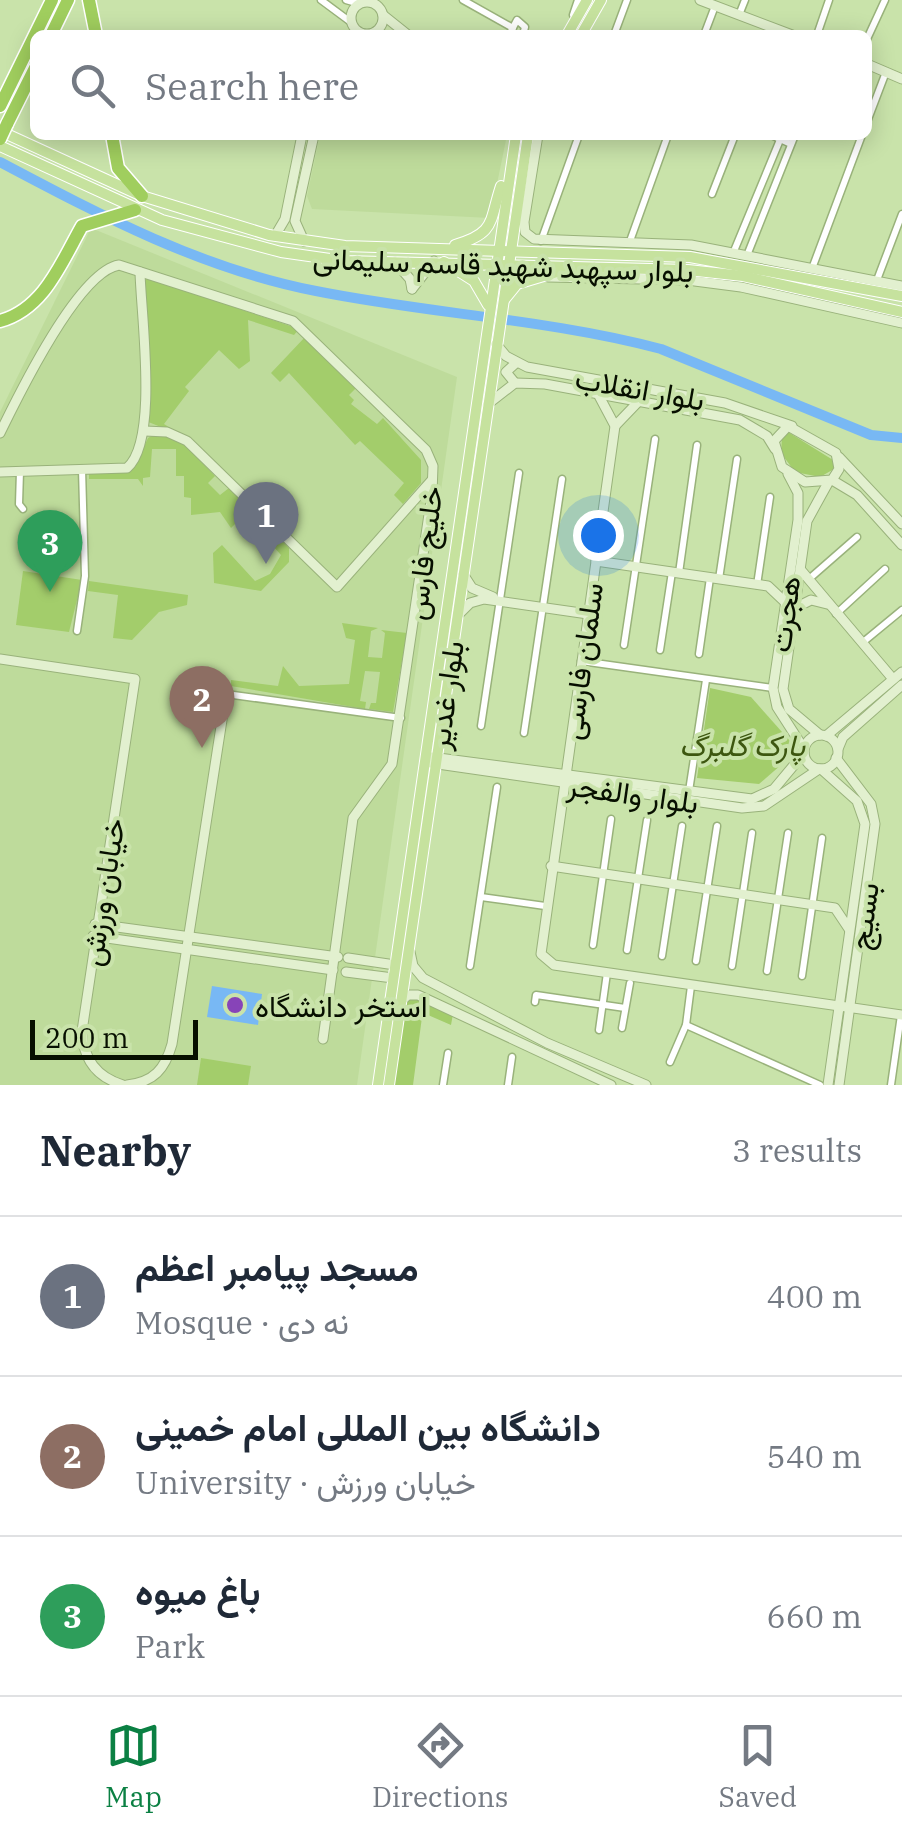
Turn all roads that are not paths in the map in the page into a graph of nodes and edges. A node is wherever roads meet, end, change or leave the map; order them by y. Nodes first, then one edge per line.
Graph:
1 (52, 0) edge
2 (68, 0) edge
3 (90, 0) edge
4 (320, 0) edge
5 (346, 0) edge
6 (385, 0) edge
7 (463, 0) edge
8 (578, 0) edge
9 (587, 0) edge
10 (600, 0) edge
11 (627, 0) edge
12 (700, 0) edge
13 (745, 0) edge
14 (829, 0) edge
15 (885, 0) edge
16 (363, 2) edge
17 (715, 6) junction
18 (382, 14) junction
19 (739, 14) junction
20 (352, 28) edge
21 (37, 30) edge
22 (53, 30) edge
23 (95, 30) edge
24 (377, 30) edge
25 (402, 30) edge
26 (509, 30) edge
27 (569, 30) edge
28 (570, 30) edge
29 (584, 30) edge
30 (616, 30) edge
31 (706, 30) edge
32 (770, 30) edge
33 (819, 30) edge
34 (871, 30) edge
35 (30, 45) edge
36 (872, 66) edge
37 (886, 72) junction
38 (30, 78) edge
39 (902, 79) edge
40 (0, 106) edge
41 (872, 109) edge
42 (4, 128) edge
43 (113, 140) edge
44 (301, 140) edge
45 (313, 140) edge
46 (515, 140) edge
47 (527, 140) edge
48 (537, 140) edge
49 (577, 140) edge
50 (666, 140) edge
51 (732, 140) edge
52 (780, 140) edge
53 (793, 140) edge
54 (860, 140) edge
55 (0, 142) edge
56 (509, 161) junction
57 (712, 194) dead end
58 (142, 196) junction
59 (753, 204) junction
60 (765, 208) junction
61 (134, 210) junction
62 (902, 214) edge
63 (290, 220) junction
64 (746, 222) junction
65 (758, 227) junction
66 (505, 230) junction
67 (275, 236) junction
68 (538, 240) junction
69 (304, 241) junction
70 (630, 241) junction
71 (324, 244) junction
72 (345, 246) junction
73 (445, 248) junction
74 (503, 249) junction
75 (731, 250) junction
76 (748, 252) junction
77 (775, 258) junction
78 (322, 259) junction
79 (392, 260) junction
80 (344, 261) junction
81 (439, 261) junction
82 (718, 261) junction
83 (500, 263) junction
84 (813, 266) junction
85 (573, 267) junction
86 (140, 272) junction
87 (780, 272) junction
88 (546, 277) junction
89 (874, 284) junction
90 (902, 286) edge
91 (886, 292) junction
92 (902, 296) edge
93 (868, 304) junction
94 (494, 306) junction
95 (883, 308) junction
96 (902, 312) edge
97 (0, 321) edge
98 (902, 323) edge
99 (489, 342) junction
100 (516, 363) junction
101 (515, 382) junction
102 (598, 394) junction
103 (639, 401) junction
104 (486, 406) junction
105 (615, 426) junction
106 (792, 426) junction
107 (145, 431) junction
108 (0, 433) edge
109 (655, 438) dead end
110 (698, 445) dead end
111 (774, 449) junction
112 (838, 456) junction
113 (737, 460) dead end
114 (82, 469) junction
115 (20, 471) junction
116 (0, 472) edge
117 (519, 473) dead end
118 (788, 474) junction
119 (562, 479) dead end
120 (432, 480) junction
121 (830, 480) junction
122 (770, 497) dead end
123 (23, 509) dead end
124 (902, 524) edge
125 (857, 538) dead end
126 (902, 546) edge
127 (596, 561) junction
128 (636, 567) junction
129 (795, 569) junction
130 (884, 569) dead end
131 (462, 570) junction
132 (675, 572) junction
133 (715, 578) junction
134 (808, 580) junction
135 (762, 586) junction
136 (500, 600) junction
137 (542, 606) junction
138 (790, 606) junction
139 (832, 609) junction
140 (902, 610) edge
141 (588, 614) junction
142 (456, 618) junction
143 (77, 632) dead end
144 (862, 643) junction
145 (624, 645) dead end
146 (660, 650) dead end
147 (699, 654) dead end
148 (0, 659) edge
149 (581, 662) junction
150 (706, 680) junction
151 (900, 682) edge
152 (778, 688) junction
153 (226, 694) joint
154 (401, 718) junction
155 (481, 726) dead end
156 (524, 733) dead end
157 (823, 736) junction
158 (804, 751) junction
159 (837, 754) junction
160 (432, 760) junction
161 (820, 769) junction
162 (564, 778) junction
163 (497, 787) dead end
164 (689, 791) junction
165 (612, 819) dead end
166 (647, 820) dead end
167 (682, 826) dead end
168 (716, 826) dead end
169 (788, 832) dead end
170 (752, 833) dead end
171 (822, 838) dead end
172 (551, 866) junction
173 (603, 874) junction
174 (638, 879) junction
175 (673, 884) junction
176 (707, 889) junction
177 (856, 889) junction
178 (742, 894) junction
179 (481, 897) junction
180 (778, 900) junction
181 (812, 905) junction
182 (545, 906) junction
183 (835, 908) junction
184 (96, 924) junction
185 (850, 932) junction
186 (94, 936) junction
187 (188, 936) junction
188 (592, 945) dead end
189 (410, 946) junction
190 (186, 949) junction
191 (627, 950) dead end
192 (662, 956) dead end
193 (340, 957) junction
194 (696, 961) dead end
195 (395, 965) junction
196 (470, 966) dead end
197 (732, 966) dead end
198 (338, 970) junction
199 (767, 971) dead end
200 (607, 973) junction
201 (802, 976) dead end
202 (393, 978) junction
203 (423, 978) junction
204 (630, 984) dead end
205 (691, 986) junction
206 (418, 995) junction
207 (401, 1001) junction
208 (535, 1002) dead end
209 (602, 1005) junction
210 (845, 1007) junction
211 (625, 1008) junction
212 (901, 1015) edge
213 (686, 1026) junction
214 (622, 1028) dead end
215 (599, 1030) dead end
216 (323, 1039) dead end
217 (448, 1052) dead end
218 (512, 1057) dead end
219 (670, 1062) dead end
220 (125, 1085) edge
221 (378, 1085) edge
222 (389, 1085) edge
223 (443, 1085) edge
224 (508, 1085) edge
225 (611, 1085) edge
226 (646, 1085) edge
227 (820, 1085) edge
228 (828, 1085) edge
229 (839, 1085) edge
230 (891, 1085) edge

1 - 21 highway
2 - 22 highway
3 - 23 highway
4 - 20 street
5 - 16 street
6 - 18 street
7 - 26 street
8 - 27 street
9 - 28 main road
10 - 29 main road
11 - 30 street
12 - 17 street
13 - 19 street
14 - 33 street
15 - 34 street
16 - 18 street
16 - 20 street
17 - 19 street
17 - 31 street
18 - 24 street
18 - 25 street
19 - 32 street
35 - 40 highway
36 - 37 street
37 - 39 street
37 - 41 street
38 - 42 highway
42 - 55 highway, bridge
42 - 58 main road, بلوار سپهبد شهید قاسم سلیمانی
43 - 58 highway
44 - 63 street
45 - 63 street
46 - 56 main road
47 - 66 main road
48 - 68 street
49 - 68 street
50 - 70 street
51 - 57 street
52 - 59 street
53 - 60 street
54 - 84 street
55 - 61 main road, بلوار سپهبد شهید قاسم سلیمانی
56 - 66 main road
56 - 73 main road
58 - 67 main road, بلوار سپهبد شهید قاسم سلیمانی
59 - 60 street
59 - 64 street
60 - 65 street
61 - 78 main road, بلوار سپهبد شهید قاسم سلیمانی
61 - 97 highway
62 - 89 street
63 - 67 street
63 - 69 street
64 - 65 street
64 - 75 street
65 - 76 street
66 - 74 main road, بلوار غدیر
67 - 69 main road, بلوار سپهبد شهید قاسم سلیمانی
68 - 70 street
69 - 71 main road, بلوار سپهبد شهید قاسم سلیمانی
70 - 75 street
71 - 72 main road, بلوار سپهبد شهید قاسم سلیمانی
71 - 78 main road
72 - 73 main road, بلوار سپهبد شهید قاسم سلیمانی
72 - 80 main road
73 - 74 main road, بلوار سپهبد شهید قاسم سلیمانی
74 - 82 main road, بلوار سپهبد شهید قاسم سلیمانی
74 - 83 main road, بلوار غدیر
75 - 76 street
75 - 82 main road
76 - 77 street
77 - 84 street
77 - 87 main road
78 - 80 main road, بلوار سپهبد شهید قاسم سلیمانی
79 - 80 main road, بلوار سپهبد شهید قاسم سلیمانی
79 - 81 main road, بلوار سپهبد شهید قاسم سلیمانی
79 - 81 street
81 - 83 main road, بلوار سپهبد شهید قاسم سلیمانی
81 - 94 main road
82 - 87 main road, بلوار سپهبد شهید قاسم سلیمانی
83 - 85 main road, بلوار سپهبد شهید قاسم سلیمانی
83 - 94 main road, بلوار غدیر
84 - 89 street
85 - 88 main road
85 - 93 main road, بلوار سپهبد شهید قاسم سلیمانی
86 - 107 street
86 - 108 street, خلیج فارس
86 - 120 street, خلیج فارس
87 - 89 main road, بلوار سپهبد شهید قاسم سلیمانی
88 - 94 main road
88 - 98 street
89 - 90 street
89 - 91 main road, بلوار سپهبد شهید قاسم سلیمانی
89 - 93 main road
91 - 92 main road, بلوار سپهبد شهید قاسم سلیمانی
91 - 95 main road
93 - 95 main road, بلوار سپهبد شهید قاسم سلیمانی
94 - 99 main road, بلوار غدیر
95 - 96 main road, بلوار سپهبد شهید قاسم سلیمانی
99 - 100 street
99 - 104 main road, بلوار غدیر
99 - 160 main road, بلوار غدیر
100 - 101 street
100 - 106 street, بلوار انقلاب
101 - 102 street, بلوار انقلاب
101 - 104 street
102 - 103 street, بلوار انقلاب
102 - 105 street
103 - 105 street
103 - 111 street, بلوار انقلاب
104 - 131 main road, بلوار غدیر
105 - 127 street, سلمان فارسی
106 - 111 street
106 - 112 street, بلوار انقلاب
107 - 114 street
107 - 120 street
109 - 128 street
110 - 132 street
111 - 118 street
112 - 121 street, هجرت
112 - 124 street
113 - 133 street
114 - 115 street
114 - 143 street
115 - 116 street
115 - 123 street
117 - 136 street
118 - 121 street
118 - 129 street, هجرت
119 - 137 street
120 - 154 street, خلیج فارس
121 - 126 street
121 - 129 street, هجرت
122 - 135 street
125 - 134 street
127 - 128 street
127 - 141 street, سلمان فارسی
128 - 132 street
128 - 145 street
129 - 134 street
129 - 135 street
129 - 138 street, هجرت
130 - 139 street
131 - 136 street
131 - 142 main road, بلوار غدیر
132 - 133 street
132 - 146 street
133 - 135 street
133 - 147 street
134 - 139 street
135 - 138 street
136 - 137 street
136 - 142 street
136 - 155 street
137 - 141 street
137 - 156 street
138 - 139 street
138 - 152 street, هجرت
139 - 144 street
140 - 144 street
141 - 149 street, سلمان فارسی
142 - 160 main road, بلوار غدیر
144 - 151 street
148 - 184 street, خیابان ورزش
149 - 150 street
149 - 162 street, سلمان فارسی
150 - 152 street
150 - 164 street
151 - 157 street
151 - 159 street
152 - 157 street, هجرت
152 - 158 street, هجرت
153 - 154 street
153 - 187 street, خیابان ورزش
154 - 193 street, خلیج فارس
157 - 158 street
157 - 159 street
158 - 161 street
158 - 164 street, بلوار والفجر
159 - 161 street
159 - 210 street, بسیج
160 - 162 street, بلوار والفجر
160 - 189 main road, بلوار غدیر
160 - 195 main road, بلوار غدیر
161 - 162 street, بلوار والفجر
161 - 177 street, بسیج
162 - 164 street, بلوار والفجر
162 - 172 street, سلمان فارسی
163 - 179 street
165 - 173 street
166 - 174 street
167 - 175 street
168 - 176 street
169 - 180 street
170 - 178 street
171 - 181 street
172 - 173 street
172 - 182 street, سلمان فارسی
173 - 174 street
173 - 188 street
174 - 175 street
174 - 191 street
175 - 176 street
175 - 192 street
176 - 178 street
176 - 194 street
177 - 183 street
177 - 185 street, بسیج
178 - 180 street
178 - 197 street
179 - 182 street
179 - 196 street
180 - 181 street
180 - 199 street
181 - 183 street
181 - 201 street
182 - 200 street, سلمان فارسی
183 - 185 street
184 - 186 street, خیابان ورزش
184 - 187 street
185 - 210 street, بسیج
186 - 190 street
186 - 220 street, خیابان ورزش
187 - 190 street, خیابان ورزش
187 - 193 street
189 - 203 street
189 - 207 main road, بلوار غدیر
190 - 198 street
190 - 220 street, خیابان ورزش
193 - 195 street
193 - 198 street, خلیج فارس
195 - 202 main road, بلوار غدیر
198 - 202 street
198 - 216 street, خلیج فارس
200 - 205 street
200 - 209 street
202 - 221 main road, بلوار غدیر
203 - 206 street
203 - 226 street
204 - 211 street
205 - 210 street
205 - 213 street
206 - 207 street
206 - 225 street
207 - 222 main road, بلوار غدیر
208 - 209 street
209 - 211 street
209 - 215 street
210 - 212 street
210 - 228 street, بسیج
210 - 229 street, بسیج
211 - 214 street
212 - 230 street
213 - 219 street
213 - 227 street
217 - 223 street
218 - 224 street

